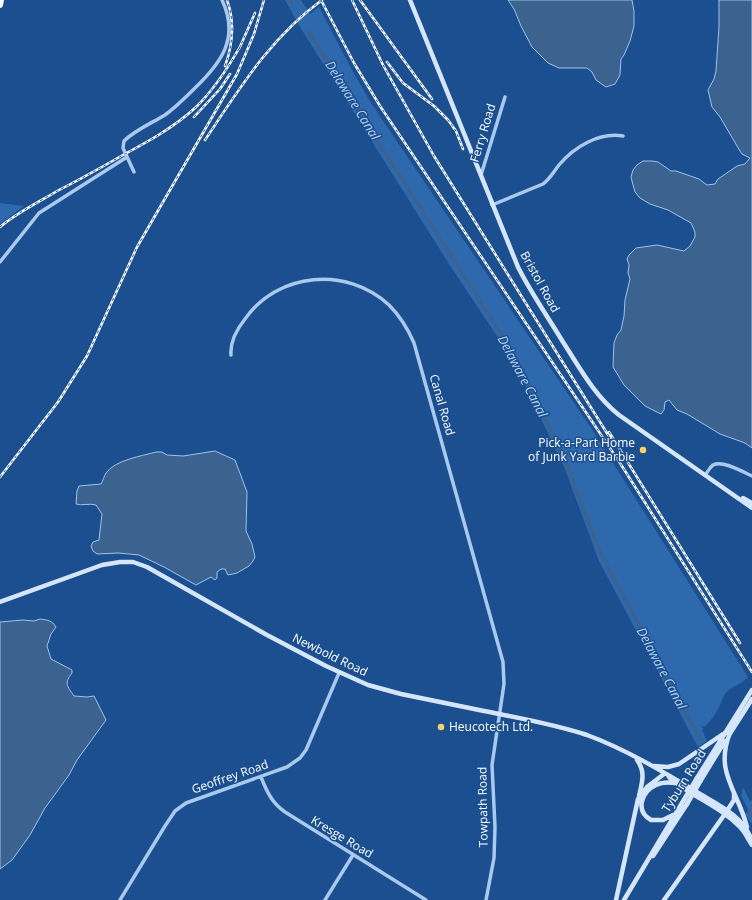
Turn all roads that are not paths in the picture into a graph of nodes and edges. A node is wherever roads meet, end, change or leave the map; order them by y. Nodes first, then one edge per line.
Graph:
1 (1, 0) edge
2 (222, 0) edge
3 (410, 0) edge
4 (0, 5) edge
5 (505, 97) dead end
6 (623, 136) dead end
7 (127, 157) junction
8 (134, 172) dead end
9 (481, 175) junction
10 (492, 205) junction
11 (0, 262) edge
12 (231, 355) dead end
13 (705, 475) junction
14 (752, 476) edge
15 (749, 504) edge
16 (752, 508) edge
17 (0, 602) edge
18 (339, 673) junction
19 (752, 690) edge
20 (750, 699) edge
21 (500, 714) junction
22 (729, 731) junction
23 (633, 756) junction
24 (649, 765) junction
25 (664, 774) junction
26 (261, 777) junction
27 (675, 783) junction
28 (734, 794) junction
29 (638, 799) junction
30 (684, 804) junction
31 (676, 811) junction
32 (726, 813) junction
33 (747, 828) junction
34 (752, 842) edge
35 (752, 845) edge
36 (353, 855) junction
37 (634, 884) junction
38 (120, 900) edge
39 (325, 900) edge
40 (426, 900) edge
41 (486, 900) edge
42 (616, 900) edge
43 (624, 900) edge
44 (664, 900) edge

1 - 4 highway
2 - 7 street
3 - 9 main road, Bristol Road
5 - 9 street, Ferry Road
6 - 10 street
7 - 8 street
7 - 11 street
9 - 10 main road, Bristol Road
10 - 13 main road, Bristol Road
12 - 21 street, Canal Road
13 - 14 street
13 - 15 main road, Bristol Road
15 - 16 main road, Bristol Road
17 - 18 main road, Newbold Road
18 - 21 main road, Newbold Road
18 - 26 street, Geoffrey Road
19 - 20 main road, Tyburn Road
20 - 22 main road, Tyburn Road
21 - 23 main road, Newbold Road
21 - 41 street, Towpath Road
22 - 24 main road
22 - 28 main road
22 - 30 main road, Tyburn Road, bridge
23 - 24 main road, Newbold Road
23 - 29 main road
24 - 25 main road, Newbold Road
25 - 27 main road, Newbold Road
25 - 29 main road
25 - 32 main road, Newbold Road
26 - 36 street, Kresge Road
26 - 38 street, Geoffrey Road
27 - 31 main road
27 - 32 main road, Newbold Road
28 - 32 main road
28 - 33 main road
29 - 42 main road
30 - 31 main road, Tyburn Road
30 - 37 main road, Tyburn Road
31 - 37 main road, Tyburn Road
32 - 33 main road
32 - 35 main road
32 - 44 main road
33 - 34 main road
36 - 39 street
36 - 40 street, Kresge Road
37 - 43 main road, Tyburn Road

